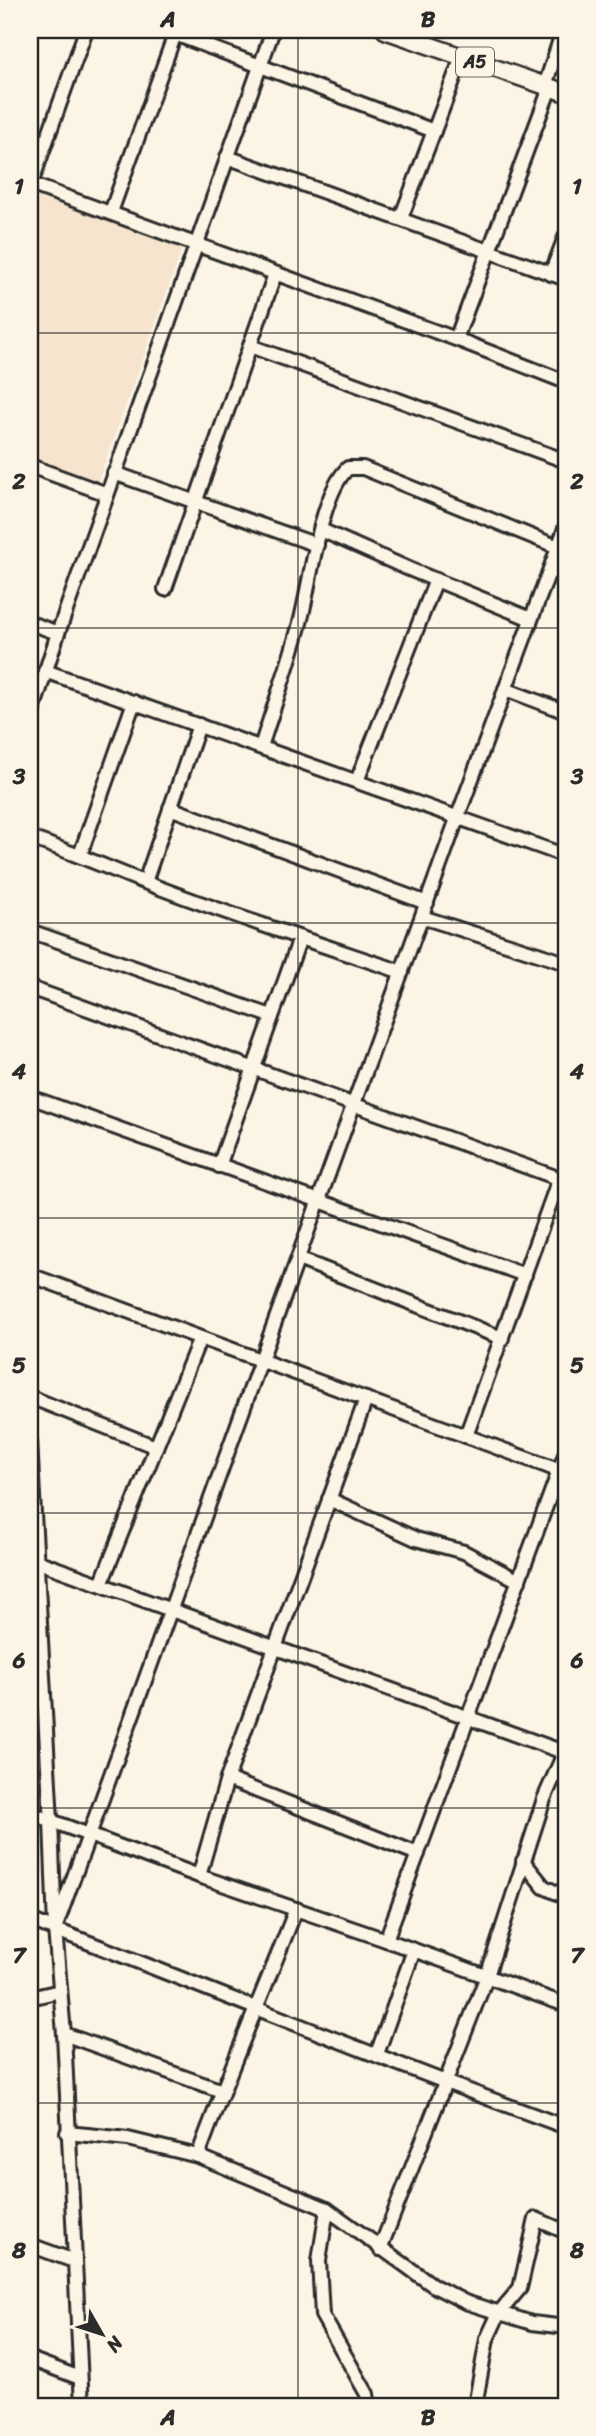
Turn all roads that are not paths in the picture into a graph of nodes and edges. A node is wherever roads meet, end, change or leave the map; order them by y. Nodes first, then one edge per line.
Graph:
1 (86, 30) edge
2 (273, 30) edge
3 (385, 30) edge
4 (563, 30) edge
5 (169, 32) edge
6 (462, 57) junction
7 (260, 65) junction
8 (547, 87) junction
9 (566, 93) edge
10 (434, 131) junction
11 (227, 157) junction
12 (31, 184) edge
13 (110, 212) junction
14 (401, 218) junction
15 (566, 234) edge
16 (196, 244) junction
17 (488, 249) junction
18 (275, 274) junction
19 (551, 274) junction
20 (566, 279) edge
21 (456, 339) junction
22 (250, 346) junction
23 (566, 382) edge
24 (566, 461) edge
25 (30, 467) edge
26 (114, 473) junction
27 (107, 494) junction
28 (195, 503) junction
29 (566, 526) edge
30 (321, 530) junction
31 (317, 545) junction
32 (558, 547) junction
33 (550, 570) junction
34 (566, 576) edge
35 (436, 580) junction
36 (165, 589) dead end
37 (531, 619) junction
38 (30, 623) edge
39 (58, 633) junction
40 (45, 671) junction
41 (505, 690) junction
42 (134, 702) junction
43 (566, 712) edge
44 (199, 725) junction
45 (30, 731) edge
46 (261, 747) junction
47 (357, 781) junction
48 (170, 808) junction
49 (458, 816) junction
50 (30, 838) edge
51 (80, 855) junction
52 (566, 856) edge
53 (145, 882) junction
54 (426, 903) junction
55 (422, 917) junction
56 (30, 931) edge
57 (299, 938) junction
58 (566, 963) edge
59 (402, 972) junction
60 (30, 988) edge
61 (271, 1016) junction
62 (252, 1068) junction
63 (30, 1097) edge
64 (354, 1104) junction
65 (219, 1166) junction
66 (563, 1180) edge
67 (318, 1202) junction
68 (298, 1259) junction
69 (30, 1275) edge
70 (525, 1275) junction
71 (200, 1338) junction
72 (502, 1338) junction
73 (261, 1360) junction
74 (30, 1398) edge
75 (366, 1399) junction
76 (466, 1436) junction
77 (30, 1441) edge
78 (156, 1447) junction
79 (566, 1452) edge
80 (563, 1471) edge
81 (329, 1499) junction
82 (32, 1506) edge
83 (36, 1561) junction
84 (519, 1581) junction
85 (101, 1584) junction
86 (170, 1610) junction
87 (275, 1648) junction
88 (30, 1705) edge
89 (44, 1710) junction
90 (468, 1718) junction
91 (566, 1751) edge
92 (227, 1779) junction
93 (30, 1813) edge
94 (51, 1821) junction
95 (89, 1835) junction
96 (418, 1854) junction
97 (523, 1861) junction
98 (199, 1876) junction
99 (566, 1897) edge
100 (296, 1909) junction
101 (30, 1920) edge
102 (55, 1929) junction
103 (386, 1940) junction
104 (414, 1950) junction
105 (487, 1976) junction
106 (60, 1991) junction
107 (30, 1997) edge
108 (566, 2005) edge
109 (257, 2009) junction
110 (64, 2034) junction
111 (377, 2054) junction
112 (445, 2084) junction
113 (222, 2091) junction
114 (566, 2127) edge
115 (67, 2133) junction
116 (198, 2156) junction
117 (327, 2209) junction
118 (566, 2232) edge
119 (30, 2245) edge
120 (380, 2249) junction
121 (74, 2261) junction
122 (499, 2313) junction
123 (565, 2329) edge
124 (30, 2359) edge
125 (80, 2378) junction
126 (82, 2406) edge
127 (369, 2406) edge
128 (475, 2406) edge

1 - 12 street
2 - 7 street
3 - 6 main road, A5
4 - 8 street
5 - 7 street
5 - 13 street
6 - 8 main road, A5
6 - 10 street
7 - 10 street
7 - 11 street
8 - 9 main road, A5
8 - 17 street
10 - 14 street
11 - 14 street
11 - 16 street
12 - 13 street
13 - 16 street
14 - 17 street
15 - 19 street
16 - 18 street
16 - 26 street
17 - 19 street
17 - 21 street
18 - 21 street
18 - 22 street
19 - 20 street
21 - 23 street
22 - 24 street
22 - 28 street
25 - 27 street
26 - 27 street
26 - 28 street
27 - 39 street
28 - 31 street
28 - 36 street
29 - 32 street
30 - 31 street
30 - 32 street
30 - 35 street
31 - 46 street
32 - 33 street
33 - 34 street
33 - 37 street
35 - 37 street
35 - 47 street
37 - 41 street
38 - 39 street
39 - 40 street
40 - 42 street
40 - 45 street
41 - 43 street
41 - 49 street
42 - 44 street
42 - 51 street
44 - 46 street
44 - 48 street
46 - 47 street
47 - 49 street
48 - 53 street
48 - 54 street
49 - 52 street
49 - 54 street
50 - 51 street
51 - 53 street
53 - 57 street
54 - 55 street
55 - 58 street
55 - 59 street
56 - 61 street
57 - 59 street
57 - 61 street
59 - 64 street
60 - 62 street
61 - 62 street
62 - 64 street
62 - 65 street
63 - 65 street
64 - 66 street
64 - 67 street
65 - 67 street
66 - 70 street
67 - 68 street
67 - 70 street
68 - 72 street
68 - 73 street
69 - 71 street
70 - 72 street
71 - 73 street
71 - 78 street
72 - 76 street
73 - 75 street
73 - 86 street
74 - 78 street
75 - 76 street
75 - 81 street
76 - 80 street
77 - 82 street
78 - 85 street
79 - 80 street
80 - 84 street
81 - 84 street
81 - 87 street
82 - 83 street
83 - 85 street
83 - 89 street
84 - 90 street
85 - 86 street
86 - 87 street
86 - 95 street
87 - 90 street
87 - 92 street
88 - 89 street
89 - 94 street
90 - 91 street
90 - 96 street
91 - 97 street
92 - 96 street
92 - 98 street
93 - 94 street
94 - 95 street
94 - 102 street
95 - 98 street
95 - 102 street
96 - 103 street
97 - 99 street
97 - 105 street
98 - 100 street
100 - 103 street
100 - 109 street
101 - 102 street
102 - 106 street
102 - 109 street
103 - 104 street
104 - 105 street
104 - 111 street
105 - 108 street
105 - 112 street
106 - 107 street
106 - 110 street
109 - 111 street
109 - 113 street
110 - 113 street
110 - 115 street
111 - 112 street
112 - 114 street
112 - 120 street
113 - 116 street
115 - 116 street
115 - 121 street
116 - 117 street
117 - 120 street
117 - 127 street
118 - 122 street
119 - 121 street
120 - 122 street
121 - 125 street
122 - 123 street
122 - 128 street
124 - 125 street
125 - 126 street

